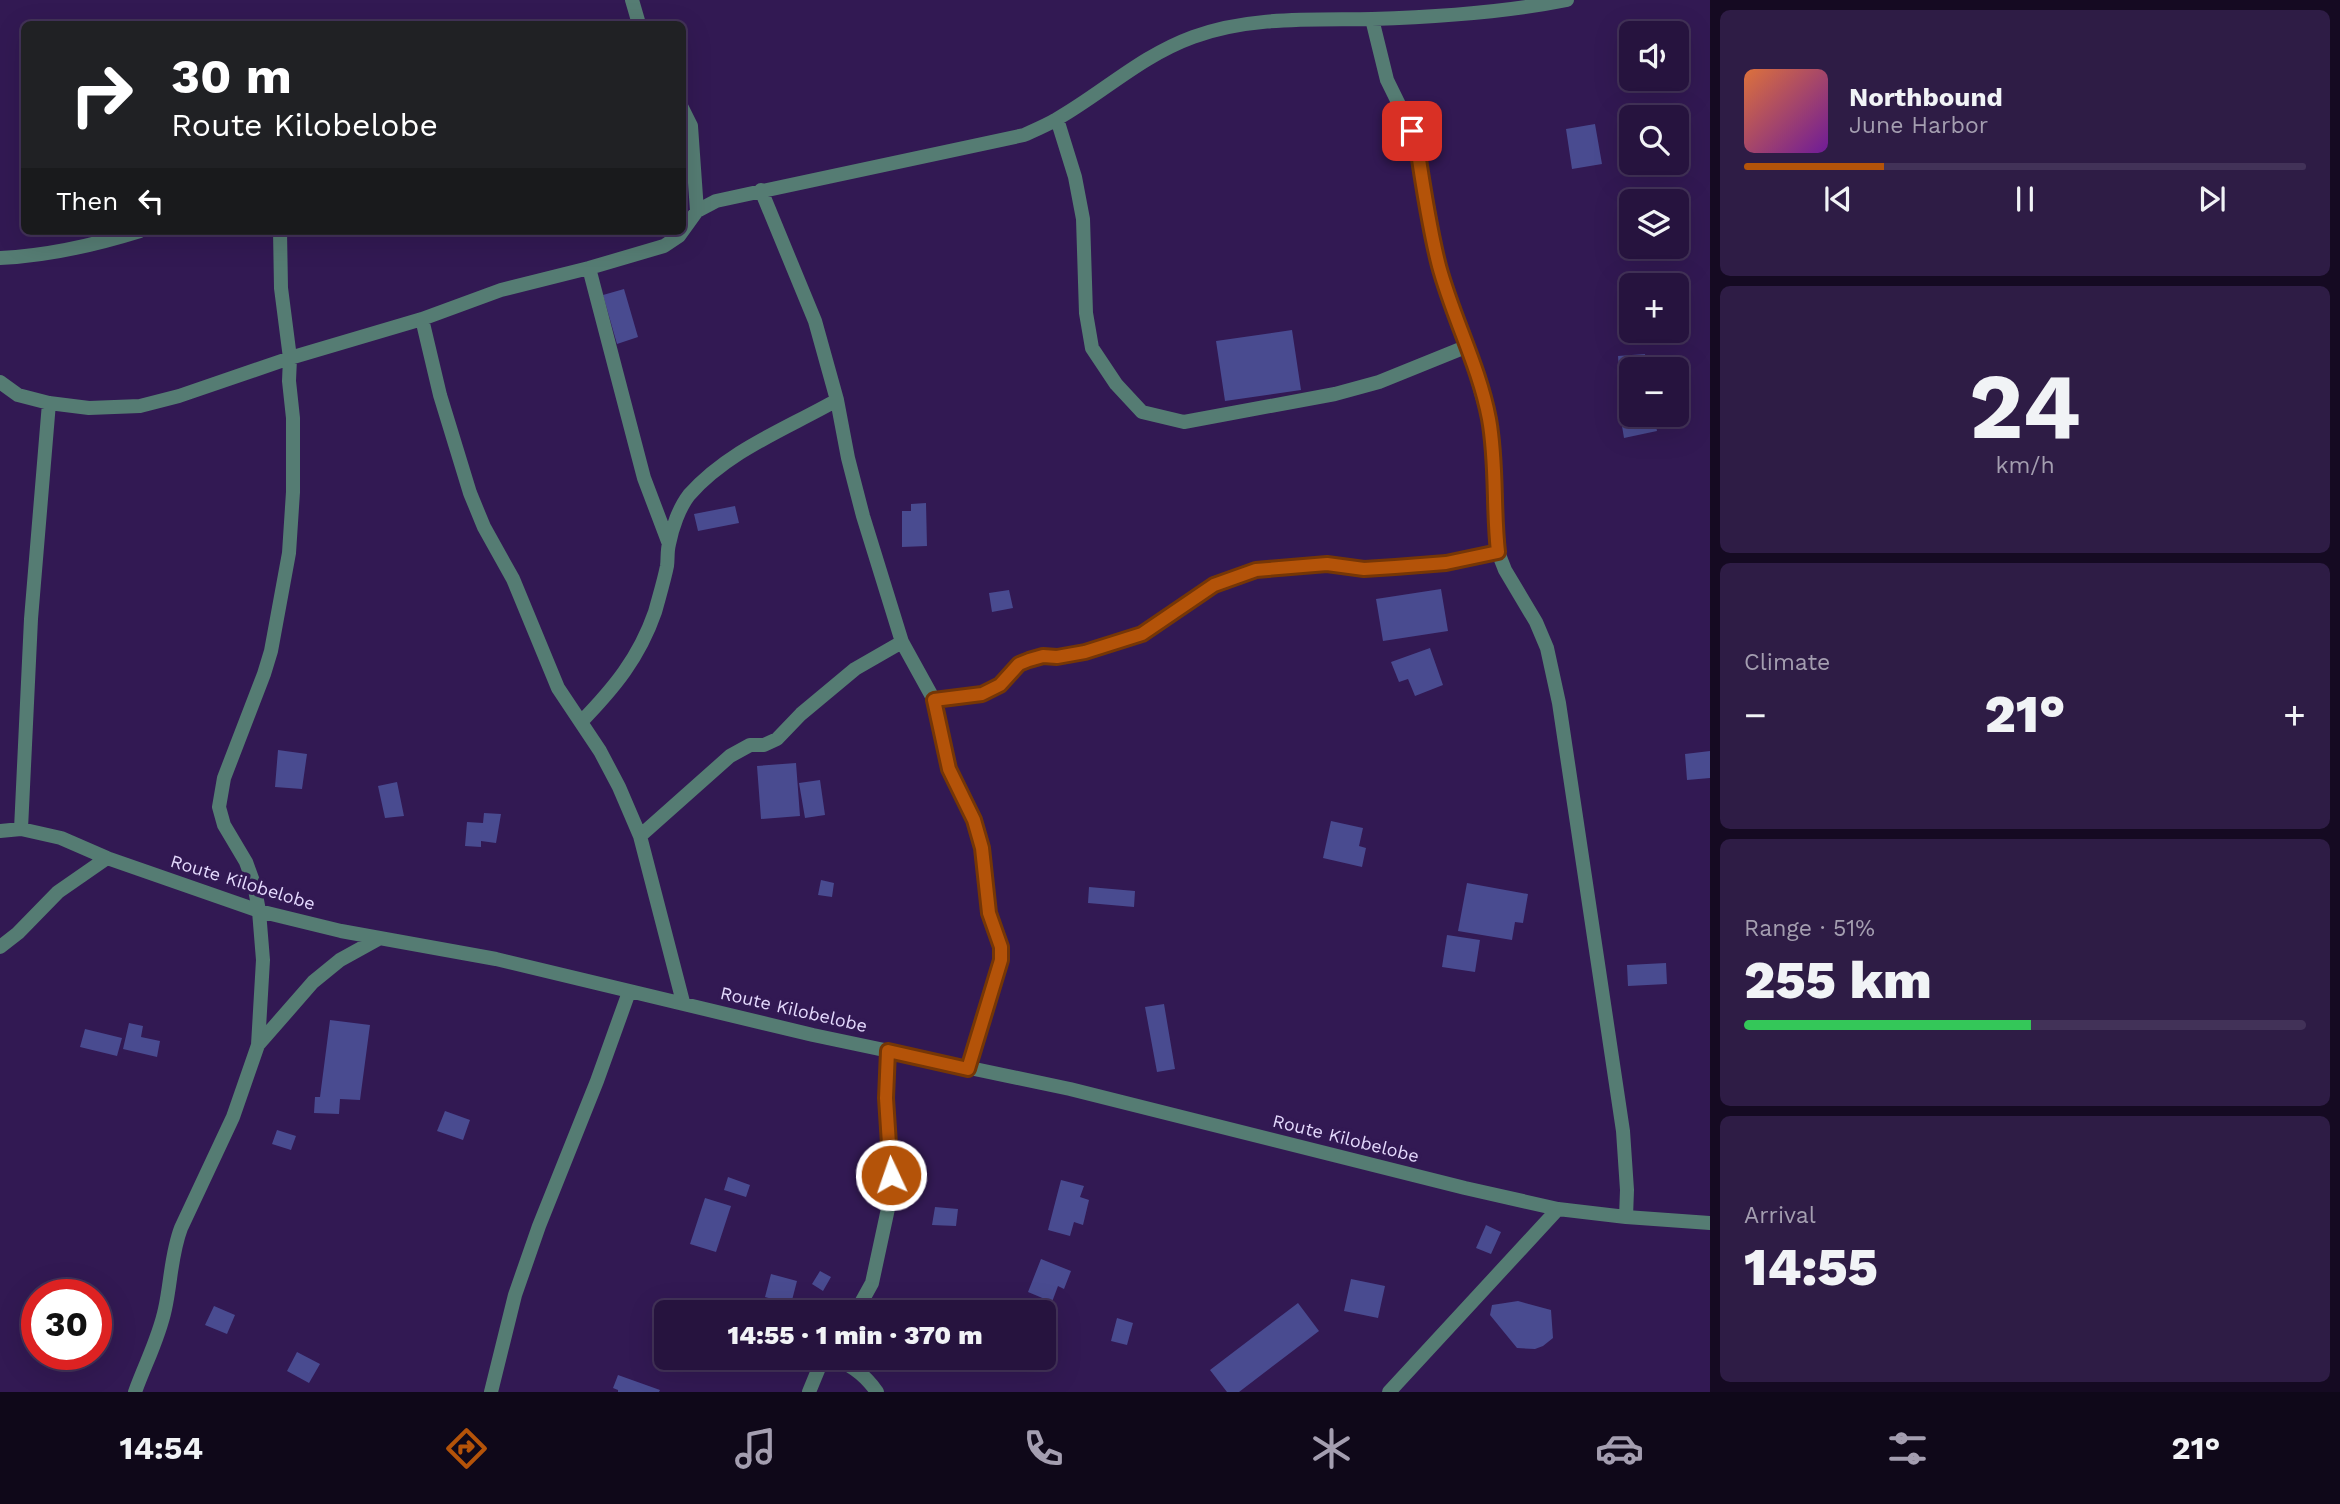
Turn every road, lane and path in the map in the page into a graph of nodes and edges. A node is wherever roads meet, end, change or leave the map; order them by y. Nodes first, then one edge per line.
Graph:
1 (632, 0) edge
2 (1567, 0) edge
3 (1372, 19) junction
4 (638, 21) edge
5 (686, 116) edge
6 (1057, 119) junction
7 (761, 190) junction
8 (697, 211) junction
9 (686, 226) edge
10 (126, 235) edge
11 (280, 235) edge
12 (680, 235) edge
13 (0, 258) edge
14 (589, 268) junction
15 (422, 319) junction
16 (1468, 346) junction
17 (290, 358) junction
18 (0, 382) edge
19 (837, 400) junction
20 (49, 403) junction
21 (668, 544) junction
22 (1498, 552) junction
23 (902, 642) junction
24 (934, 700) junction
25 (581, 722) junction
26 (21, 829) junction
27 (0, 831) edge
28 (640, 836) junction
29 (107, 858) junction
30 (259, 911) junction
31 (377, 939) junction
32 (0, 947) edge
33 (629, 992) junction
34 (683, 1002) junction
35 (258, 1045) junction
36 (888, 1051) junction
37 (968, 1069) junction
38 (1558, 1209) junction
39 (1626, 1217) junction
40 (1710, 1223) edge
41 (863, 1300) edge
42 (818, 1370) edge
43 (857, 1370) edge
44 (135, 1392) edge
45 (491, 1392) edge
46 (808, 1392) edge
47 (877, 1392) edge
48 (1389, 1392) edge

1 - 4 street
2 - 3 street
3 - 6 street
3 - 16 street
5 - 8 street
6 - 7 street
6 - 16 street
7 - 8 street
7 - 19 street
8 - 9 street
10 - 13 street
11 - 17 street
12 - 14 street
14 - 15 street
14 - 21 street
15 - 17 street
15 - 25 street
16 - 22 street
17 - 20 street
17 - 30 street
18 - 20 street
19 - 21 street
19 - 23 street
20 - 26 street
21 - 25 street
22 - 24 street
22 - 39 street
23 - 24 street
23 - 28 street
24 - 37 street
25 - 28 street
26 - 27 street, Route Kilobelobe
26 - 29 street, Route Kilobelobe
28 - 34 street
29 - 30 street, Route Kilobelobe
29 - 32 street
30 - 31 street, Route Kilobelobe
30 - 35 street
31 - 33 street, Route Kilobelobe
31 - 35 street
33 - 34 street, Route Kilobelobe
33 - 45 street
34 - 36 street, Route Kilobelobe
35 - 44 street
36 - 37 street, Route Kilobelobe
36 - 41 street
37 - 38 street, Route Kilobelobe
38 - 39 street, Route Kilobelobe
38 - 48 street
39 - 40 street, Route Kilobelobe
42 - 46 street
43 - 47 street

